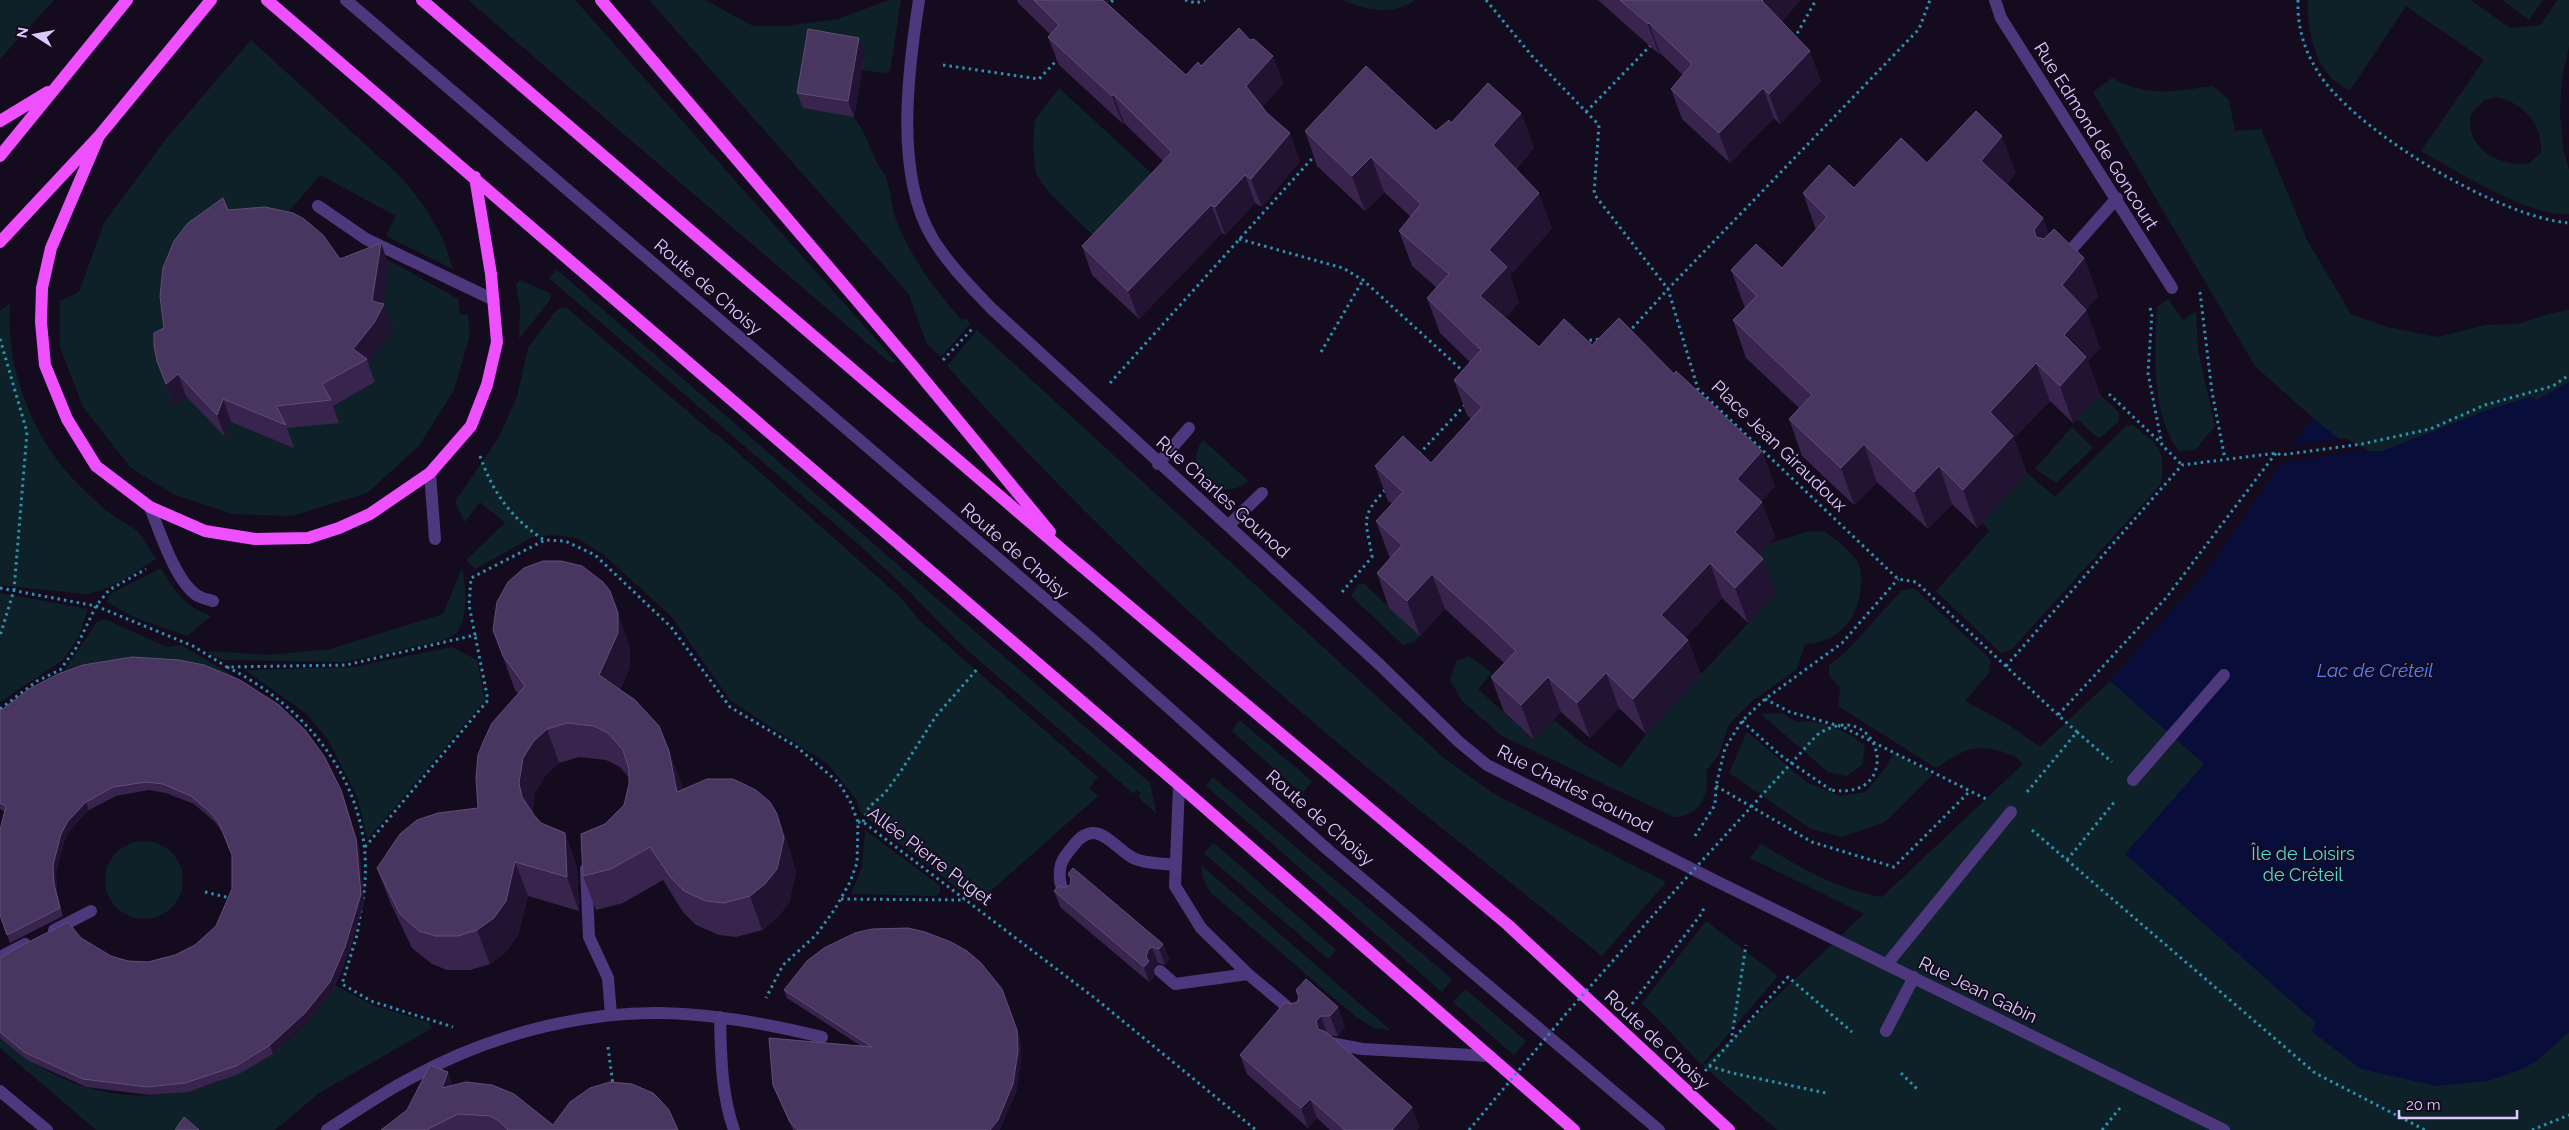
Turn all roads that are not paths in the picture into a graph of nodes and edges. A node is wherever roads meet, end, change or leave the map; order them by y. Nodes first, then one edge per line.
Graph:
1 (127, 0) edge
2 (211, 0) edge
3 (267, 0) edge
4 (346, 0) edge
5 (422, 0) edge
6 (601, 0) edge
7 (919, 0) edge
8 (1995, 0) edge
9 (57, 87) junction
10 (0, 121) edge
11 (99, 136) junction
12 (0, 156) edge
13 (475, 177) junction
14 (2117, 198) junction
15 (318, 206) dead end
16 (0, 242) edge
17 (2055, 268) edge
18 (2172, 288) dead end
19 (494, 300) junction
20 (1189, 428) dead end
21 (1158, 464) junction
22 (430, 473) junction
23 (1262, 493) dead end
24 (150, 507) junction
25 (1229, 525) junction
26 (434, 539) dead end
27 (1073, 559) junction
28 (213, 601) dead end
29 (2224, 675) dead end
30 (2133, 780) road end
31 (1179, 785) junction
32 (2011, 812) road end
33 (586, 862) edge
34 (1175, 865) junction
35 (1716, 881) joint
36 (1069, 896) edge
37 (91, 910) dead end
38 (0, 957) edge
39 (1887, 964) junction
40 (1160, 971) dead end
41 (1248, 974) junction
42 (1914, 977) junction
43 (611, 1015) junction
44 (1298, 1016) edge
45 (720, 1017) junction
46 (1886, 1031) dead end
47 (822, 1037) dead end
48 (1331, 1043) edge
49 (1490, 1056) junction
50 (0, 1091) edge
51 (47, 1130) edge
52 (327, 1130) edge
53 (734, 1130) edge
54 (1574, 1130) edge
55 (1659, 1130) edge
56 (1728, 1130) edge
57 (2224, 1130) edge

1 - 9 main road
2 - 11 main road
3 - 13 main road
4 - 55 street, Route de Choisy
5 - 27 main road, Route de Choisy
6 - 27 main road
7 - 21 street, Rue Charles Gounod
8 - 14 street, Rue Edmond de Goncourt
9 - 10 main road
9 - 12 main road
11 - 16 main road
11 - 24 main road
13 - 19 main road
13 - 31 main road
14 - 17 street
14 - 18 street, Rue Edmond de Goncourt
15 - 19 street
19 - 22 main road
20 - 21 street
21 - 25 street, Rue Charles Gounod
22 - 24 main road
22 - 26 street
23 - 25 street
24 - 28 street
25 - 35 street, Rue Charles Gounod
27 - 56 main road, Route de Choisy
29 - 30 street
31 - 34 street
31 - 49 main road
32 - 39 street
33 - 43 street
34 - 36 street
34 - 41 street
35 - 39 street, Rue Jean Gabin
37 - 38 street
39 - 42 street, Rue Jean Gabin
40 - 41 street
41 - 44 street
42 - 46 street
42 - 57 street, Rue Jean Gabin
43 - 45 street
43 - 52 street
45 - 47 street
45 - 53 street
48 - 49 street
49 - 54 main road
50 - 51 street

